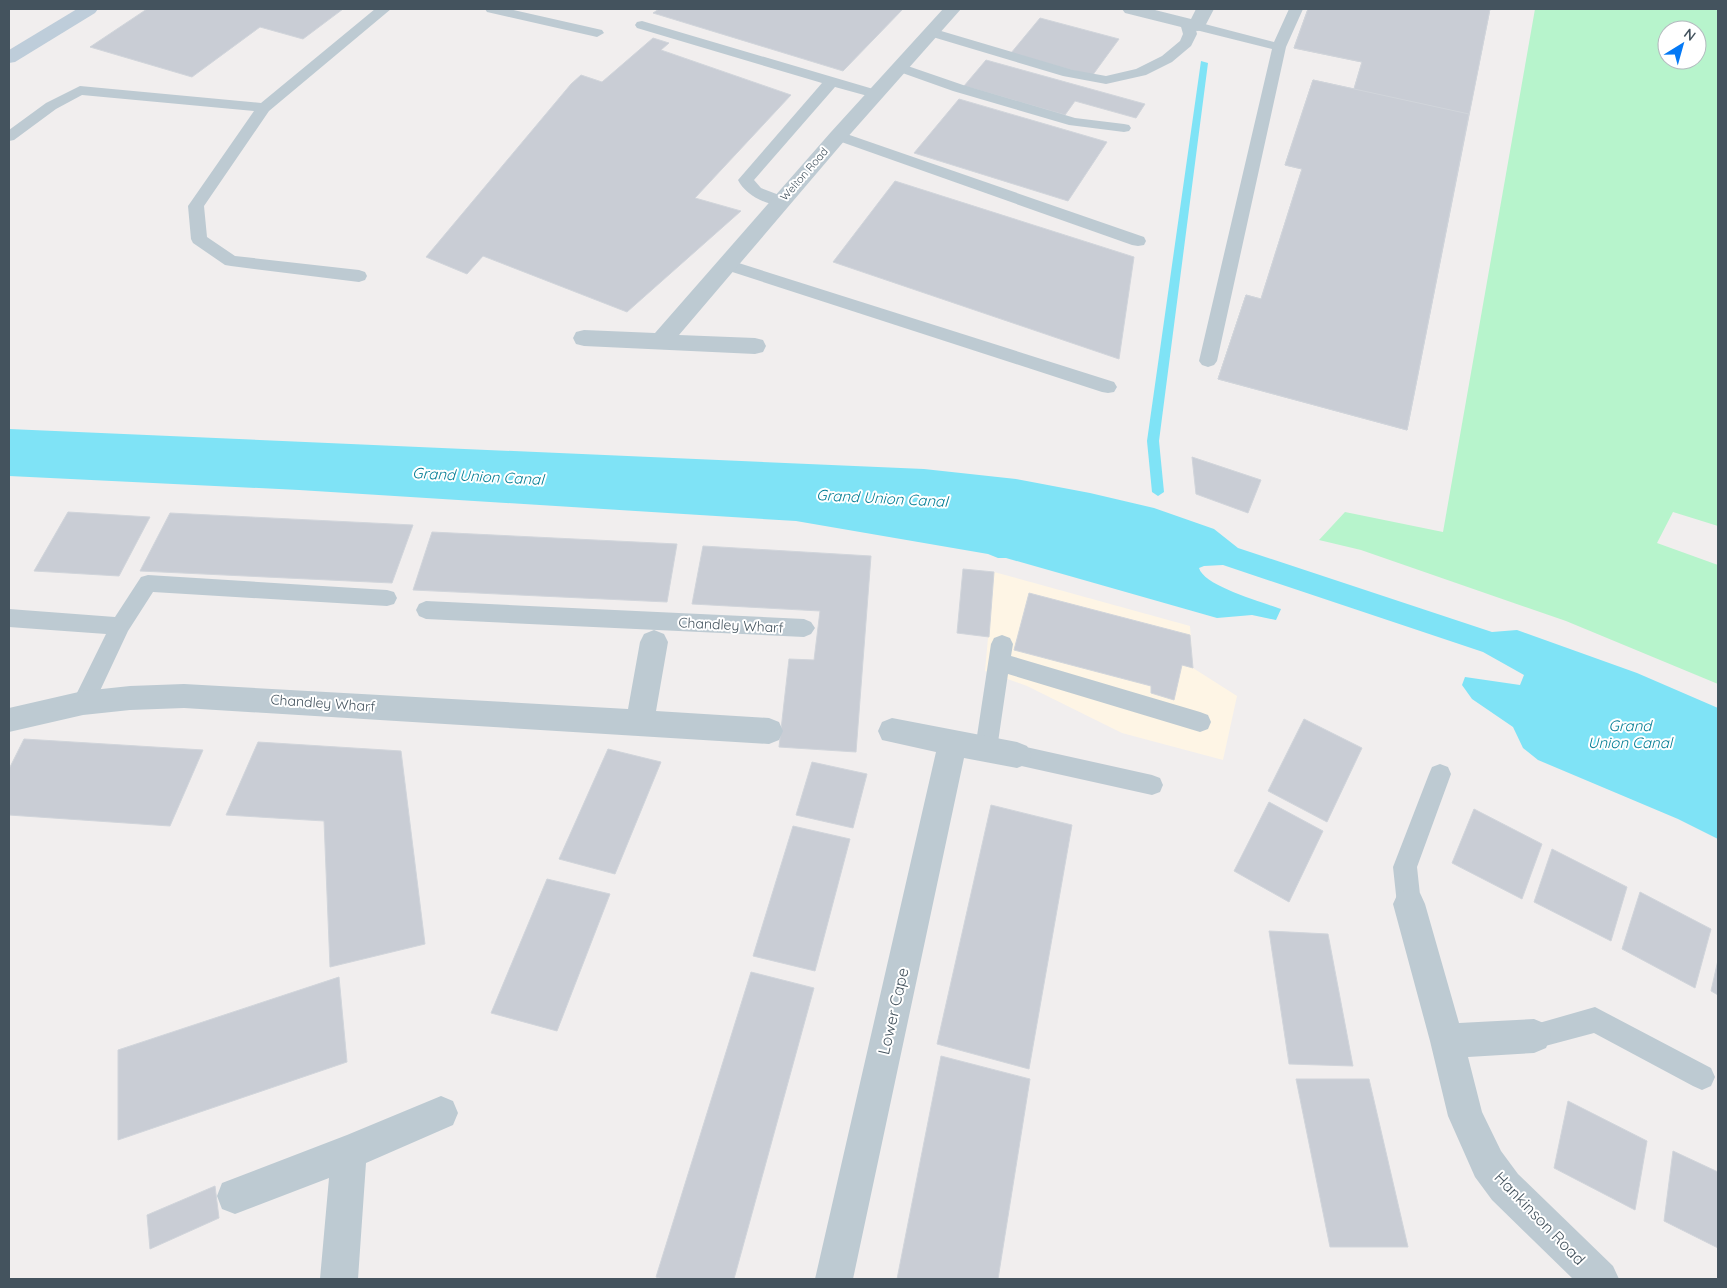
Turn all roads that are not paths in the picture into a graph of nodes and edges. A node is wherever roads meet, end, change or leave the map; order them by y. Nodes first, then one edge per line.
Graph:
1 (89, 9) edge
2 (384, 9) edge
3 (492, 9) edge
4 (952, 9) edge
5 (1131, 9) edge
6 (1205, 9) edge
7 (1296, 9) edge
8 (1192, 24) junction
9 (642, 25) dead end
10 (931, 32) junction
11 (597, 33) dead end
12 (1279, 47) junction
13 (9, 58) edge
14 (899, 68) junction
15 (831, 82) junction
16 (875, 94) junction
17 (264, 108) junction
18 (1124, 128) dead end
19 (838, 136) junction
20 (9, 137) edge
21 (781, 200) junction
22 (1138, 241) dead end
23 (726, 264) junction
24 (359, 276) dead end
25 (584, 338) dead end
26 (660, 342) junction
27 (755, 346) dead end
28 (1208, 361) dead end
29 (1108, 388) dead end
30 (387, 598) dead end
31 (426, 610) dead end
32 (9, 618) edge
33 (120, 626) junction
34 (804, 628) dead end
35 (656, 632) junction
36 (83, 703) junction
37 (9, 720) edge
38 (1200, 722) dead end
39 (640, 723) junction
40 (769, 731) dead end
41 (892, 731) dead end
42 (953, 743) junction
43 (986, 749) junction
44 (1017, 755) joint
45 (1440, 774) dead end
46 (1152, 785) dead end
47 (1409, 904) joint
48 (1534, 1036) joint
49 (1446, 1041) junction
50 (1702, 1077) dead end
51 (441, 1113) dead end
52 (349, 1152) junction
53 (235, 1196) dead end
54 (337, 1278) edge
55 (834, 1279) edge
56 (1600, 1279) edge

1 - 13 street
2 - 17 lane
3 - 11 lane
4 - 10 street, Welton Road
5 - 8 street
6 - 8 street
7 - 12 lane
8 - 10 lane
8 - 12 lane
9 - 15 lane
10 - 14 street, Welton Road
12 - 28 lane
14 - 16 street, Welton Road
14 - 18 lane
15 - 16 lane
15 - 21 lane
16 - 19 street, Welton Road
17 - 20 lane
17 - 24 lane
19 - 21 street, Welton Road
19 - 22 lane
21 - 23 street, Welton Road
23 - 26 street, Welton Road
23 - 29 lane
25 - 26 street
26 - 27 street
30 - 33 lane
31 - 35 lane, Chandley Wharf
32 - 33 lane
33 - 36 lane
34 - 35 lane, Chandley Wharf
35 - 39 street
36 - 37 street, Chandley Wharf
36 - 39 street, Chandley Wharf
38 - 43 lane
39 - 40 street, Chandley Wharf
41 - 42 street
42 - 43 street
42 - 55 street, Lower Cape
43 - 44 street
44 - 46 lane
45 - 47 lane, Hankinson Road
47 - 49 street, Hankinson Road
48 - 49 street
48 - 50 lane
49 - 56 street, Hankinson Road
51 - 52 street
52 - 53 street
52 - 54 street

